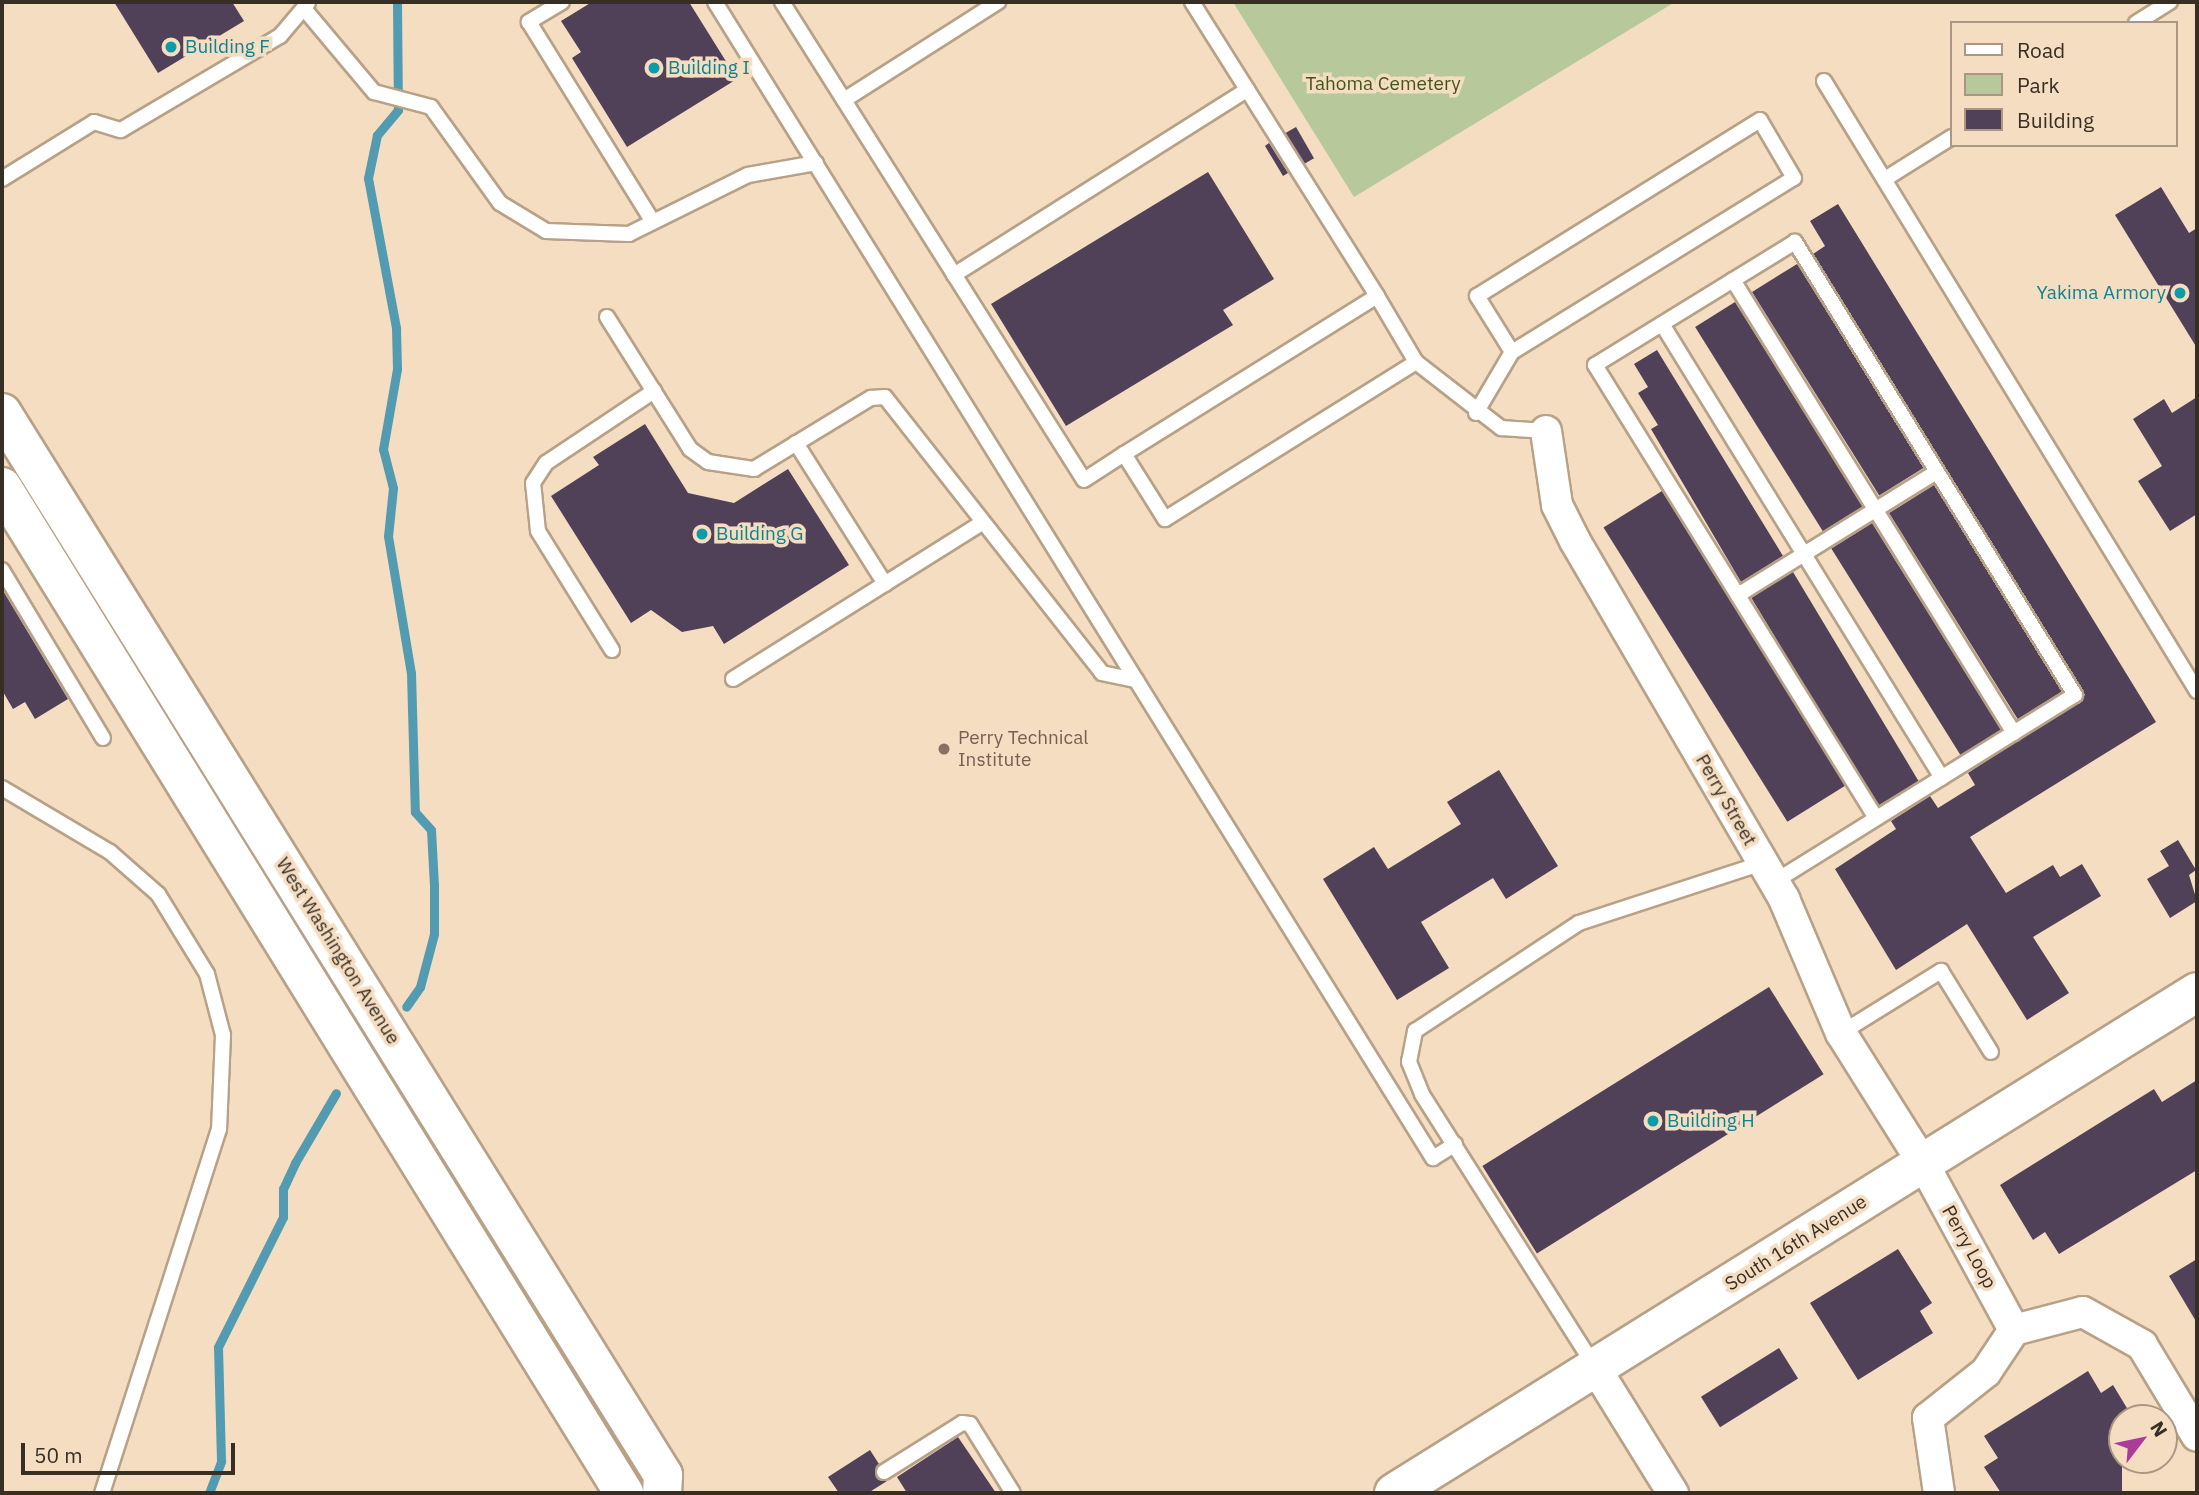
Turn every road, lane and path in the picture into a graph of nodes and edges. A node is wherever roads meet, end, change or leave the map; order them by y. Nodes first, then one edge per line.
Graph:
1 (562, 2) edge
2 (715, 2) edge
3 (782, 2) edge
4 (999, 2) edge
5 (1192, 2) edge
6 (2169, 2) edge
7 (307, 6) edge
8 (2139, 21) edge
9 (1824, 81) dead end
10 (1247, 90) junction
11 (844, 100) junction
12 (1951, 138) edge
13 (816, 163) junction
14 (2, 179) edge
15 (1885, 179) junction
16 (653, 222) junction
17 (954, 275) junction
18 (1733, 280) junction
19 (1377, 296) junction
20 (607, 317) dead end
21 (1662, 324) junction
22 (1512, 352) junction
23 (1416, 362) junction
24 (654, 391) junction
25 (2, 412) edge
26 (1476, 413) junction
27 (1546, 431) joint
28 (796, 443) junction
29 (1124, 454) junction
30 (1936, 471) junction
31 (2, 487) edge
32 (1875, 510) junction
33 (983, 522) junction
34 (1803, 554) junction
35 (2, 570) edge
36 (885, 584) junction
37 (1738, 595) junction
38 (612, 650) dead end
39 (733, 679) dead end
40 (1136, 680) junction
41 (2197, 691) edge
42 (2014, 733) junction
43 (103, 738) dead end
44 (1942, 778) junction
45 (2, 788) edge
46 (1876, 818) junction
47 (1769, 873) junction
48 (2197, 992) edge
49 (1841, 1033) junction
50 (1991, 1052) dead end
51 (1455, 1144) junction
52 (1923, 1163) junction
53 (2014, 1330) junction
54 (1596, 1369) junction
55 (2197, 1436) edge
56 (884, 1472) dead end
57 (102, 1493) edge
58 (624, 1493) edge
59 (662, 1493) edge
60 (1013, 1493) edge
61 (1394, 1493) edge
62 (1673, 1493) edge
63 (1939, 1493) edge

1 - 16 lane
2 - 13 lane
3 - 11 lane
4 - 11 lane
5 - 10 lane
6 - 8 lane
7 - 14 lane
7 - 16 lane
9 - 15 lane
10 - 17 lane
10 - 19 lane
11 - 17 lane
12 - 15 lane
13 - 16 lane
13 - 40 lane
15 - 41 lane
17 - 29 lane
18 - 21 lane
18 - 30 lane
18 - 32 lane
19 - 23 lane
19 - 29 lane
20 - 24 lane
21 - 34 lane
21 - 37 lane
22 - 22 lane
22 - 26 lane
23 - 26 lane
23 - 29 lane
24 - 28 lane
24 - 38 lane
25 - 59 main road, West Washington Avenue
26 - 27 lane
27 - 47 street, Perry Street
28 - 33 lane
28 - 36 lane
30 - 32 lane
30 - 42 lane
31 - 58 main road
32 - 34 lane
32 - 42 lane
33 - 36 lane
33 - 40 lane
34 - 37 lane
34 - 44 lane
35 - 43 lane
36 - 39 lane
37 - 46 lane
40 - 51 lane
42 - 44 lane
44 - 46 lane
45 - 57 lane
46 - 47 lane
47 - 49 street, Perry Street
47 - 51 lane
48 - 52 main road, South 16th Avenue
49 - 50 lane
49 - 52 street, Perry Street
51 - 54 lane
52 - 53 street, Perry Loop
52 - 54 main road, South 16th Avenue
53 - 55 street
53 - 63 street
54 - 61 main road, South 16th Avenue
54 - 62 street
56 - 60 lane

